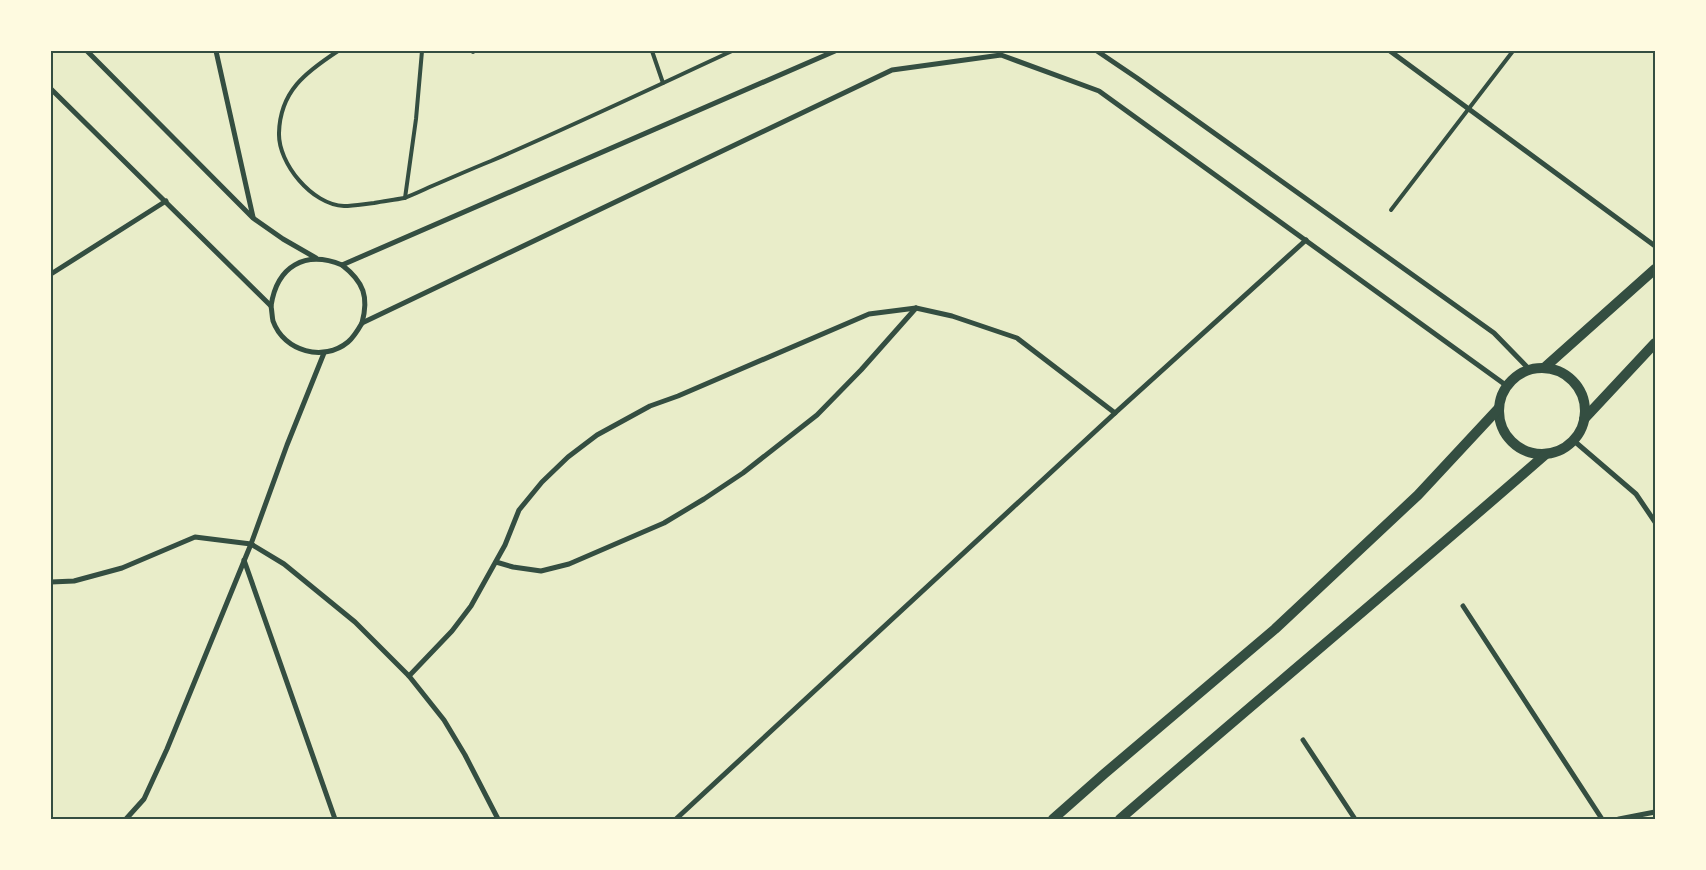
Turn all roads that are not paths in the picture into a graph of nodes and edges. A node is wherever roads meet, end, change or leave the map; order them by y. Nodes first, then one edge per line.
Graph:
1 (87, 51) edge
2 (216, 51) edge
3 (338, 51) edge
4 (422, 51) edge
5 (652, 51) edge
6 (732, 51) edge
7 (835, 51) edge
8 (1097, 51) edge
9 (1390, 51) edge
10 (1513, 51) edge
11 (663, 83) junction
12 (51, 89) edge
13 (1469, 110) junction
14 (405, 198) junction
15 (166, 200) junction
16 (1390, 210) dead end
17 (253, 218) junction
18 (1306, 240) junction
19 (1655, 246) edge
20 (317, 258) junction
21 (342, 265) junction
22 (1655, 269) edge
23 (51, 274) edge
24 (271, 306) junction
25 (916, 308) junction
26 (362, 323) junction
27 (1655, 343) edge
28 (324, 353) junction
29 (1544, 368) junction
30 (1530, 370) junction
31 (1507, 386) junction
32 (1500, 408) junction
33 (1115, 413) junction
34 (1584, 419) junction
35 (1573, 440) junction
36 (1546, 454) junction
37 (1655, 522) edge
38 (250, 544) junction
39 (244, 560) junction
40 (496, 562) junction
41 (51, 582) edge
42 (1464, 606) dead end
43 (409, 676) junction
44 (1303, 740) dead end
45 (1655, 812) edge
46 (126, 819) edge
47 (335, 819) edge
48 (498, 819) edge
49 (676, 819) edge
50 (1053, 819) edge
51 (1120, 819) edge
52 (1356, 819) edge
53 (1602, 819) edge
54 (1619, 819) edge

1 - 17 street
2 - 17 street
3 - 14 lane
4 - 14 lane
5 - 11 lane
6 - 11 lane
7 - 21 street
8 - 30 street
9 - 13 street
10 - 13 lane
11 - 14 lane
12 - 15 street
13 - 16 lane
13 - 19 street
15 - 23 street
15 - 24 street
17 - 20 street
18 - 26 street
18 - 31 street
18 - 33 street
20 - 21 street
20 - 24 street
21 - 26 street
22 - 29 main road
24 - 28 street
25 - 33 street
25 - 40 street
25 - 40 street
26 - 28 street
27 - 34 main road
28 - 38 street
29 - 30 main road
29 - 34 main road
30 - 31 main road
31 - 32 main road
32 - 36 main road
32 - 50 main road
33 - 49 street
34 - 35 main road
35 - 36 main road
35 - 37 street
36 - 51 main road
38 - 39 street
38 - 41 street
38 - 43 street
39 - 46 street
39 - 47 street
40 - 43 street
42 - 53 street
43 - 48 street
44 - 52 street
45 - 54 street

